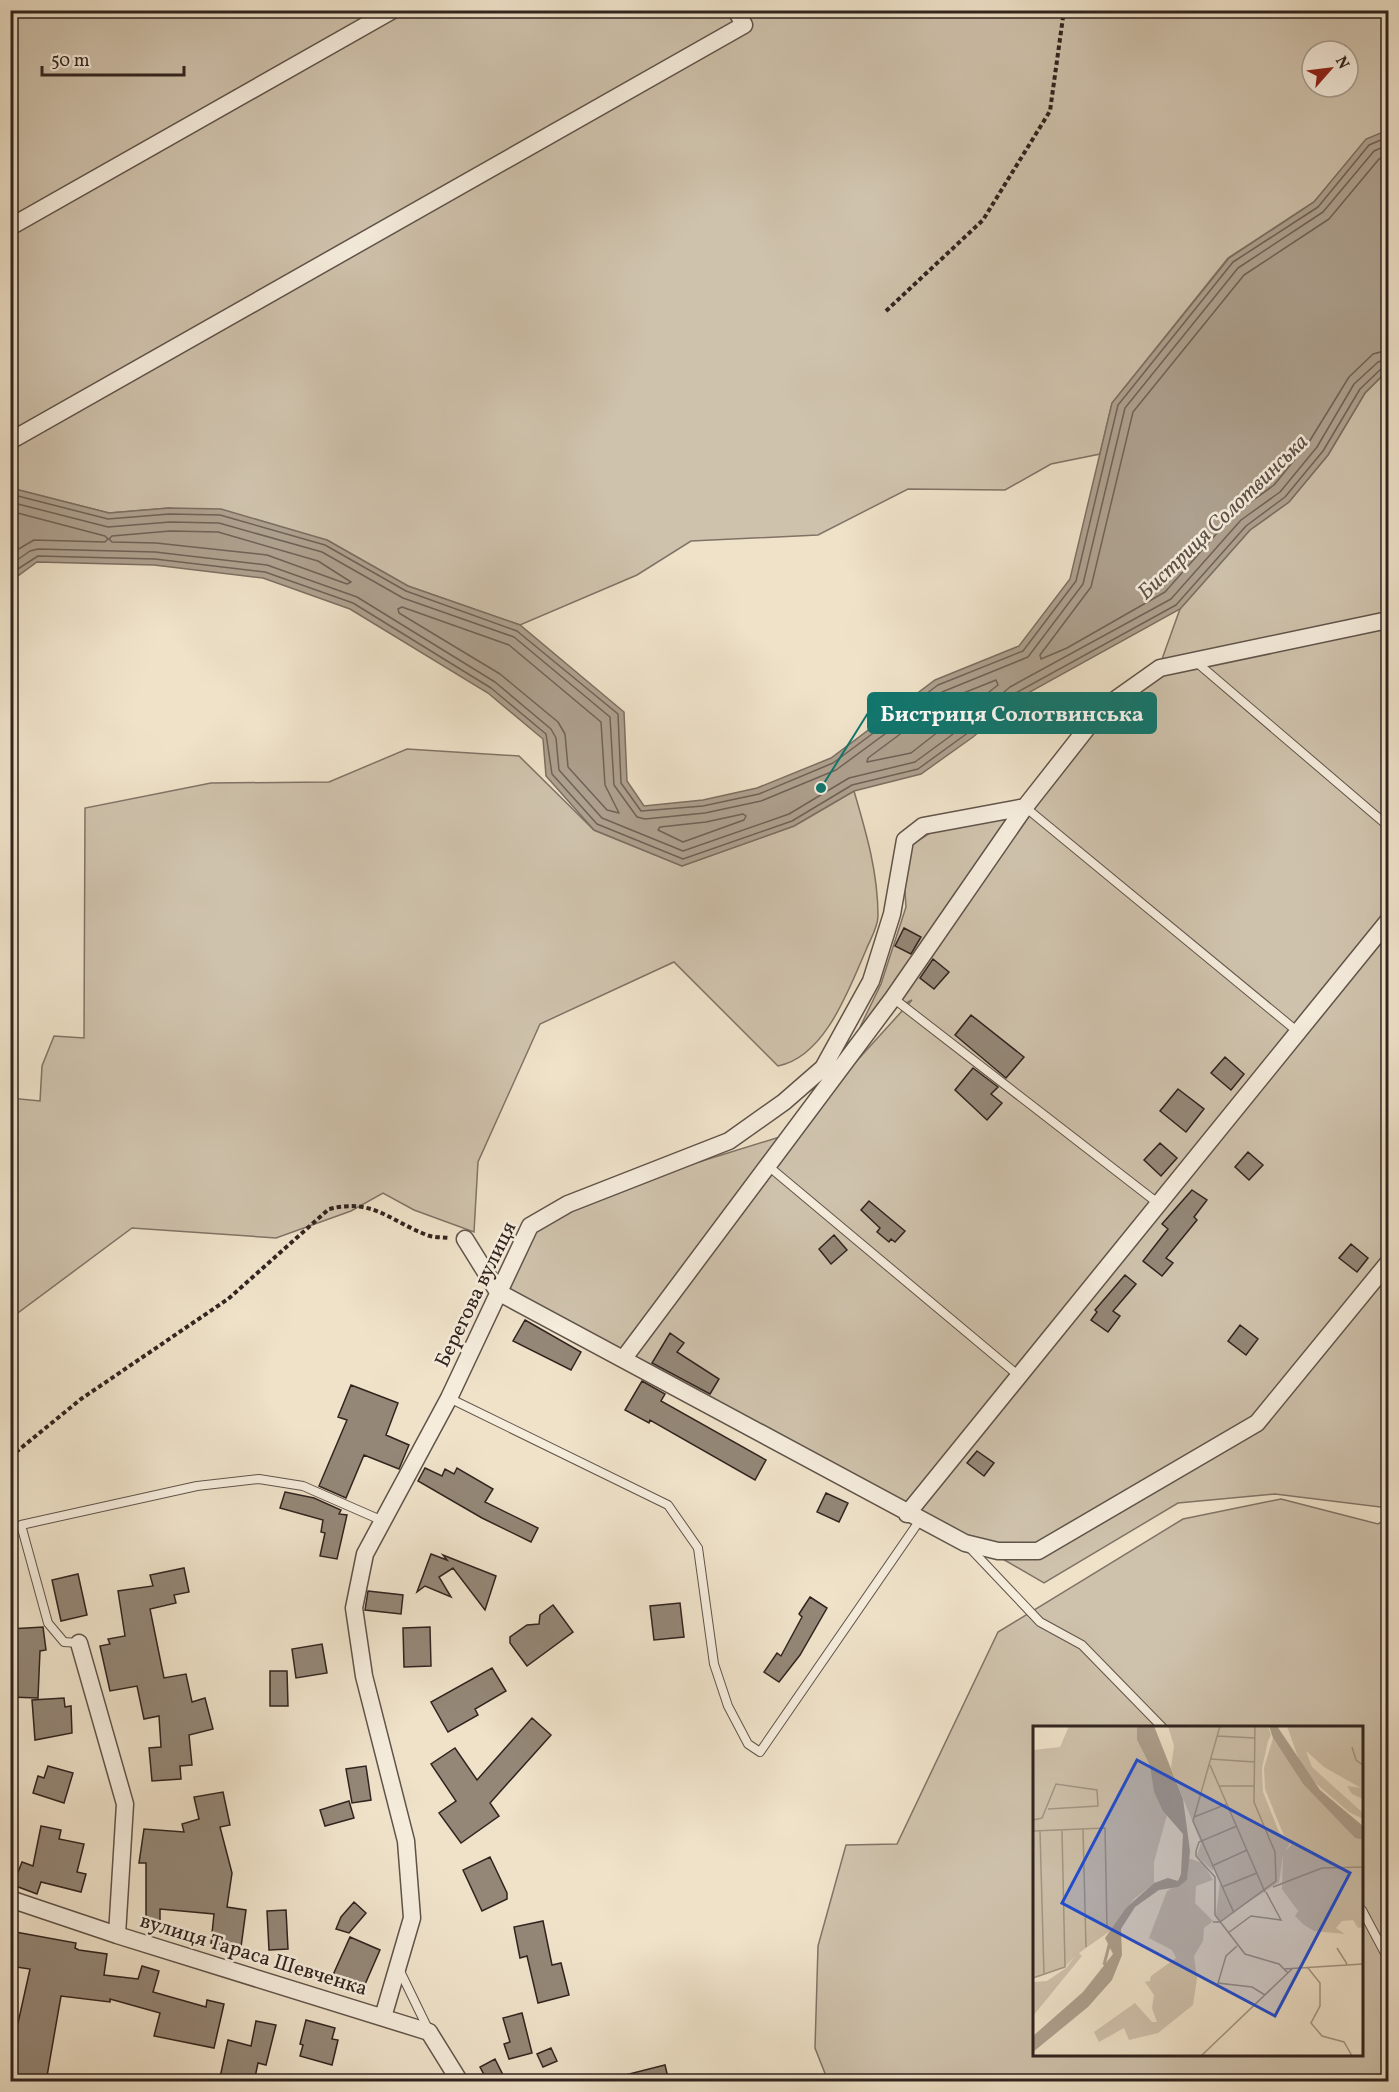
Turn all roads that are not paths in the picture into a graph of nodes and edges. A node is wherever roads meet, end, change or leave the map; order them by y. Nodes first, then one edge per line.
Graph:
1 (393, 10) edge
2 (736, 10) edge
3 (10, 227) edge
4 (10, 441) edge
5 (1389, 620) edge
6 (1195, 661) junction
7 (1025, 807) junction
8 (1389, 826) edge
9 (1389, 921) edge
10 (893, 998) junction
11 (1298, 1032) junction
12 (767, 1166) junction
13 (1159, 1204) junction
14 (465, 1239) road end
15 (1389, 1263) edge
16 (498, 1292) junction
17 (624, 1358) junction
18 (1019, 1376) junction
19 (449, 1398) junction
20 (914, 1517) junction
21 (383, 1521) junction
22 (965, 1543) junction
23 (79, 1642) joint
24 (1161, 1726) edge
25 (10, 1899) edge
26 (1363, 1912) edge
27 (117, 1935) junction
28 (1389, 1959) edge
29 (398, 1966) junction
30 (383, 2017) junction
31 (429, 2032) junction
32 (460, 2082) edge

1 - 3 street
2 - 4 street
5 - 6 street
6 - 7 street
6 - 8 lane
7 - 10 street
7 - 11 lane
7 - 16 street, Берегова вулиця
9 - 11 street
10 - 12 street
10 - 13 lane
11 - 13 street
12 - 17 street
12 - 18 lane
13 - 18 street
14 - 16 street
15 - 22 street
16 - 17 street
16 - 19 street, Берегова вулиця
17 - 20 street
18 - 20 street
19 - 20 lane
19 - 21 street, Берегова вулиця
20 - 22 street
21 - 23 lane
21 - 29 street, Берегова вулиця
22 - 24 lane
23 - 27 street
25 - 27 street, вулиця Тараса Шевченка
26 - 28 lane
27 - 30 street, вулиця Тараса Шевченка
29 - 30 street, Берегова вулиця
29 - 31 lane
30 - 31 street, вулиця Тараса Шевченка
31 - 32 street

